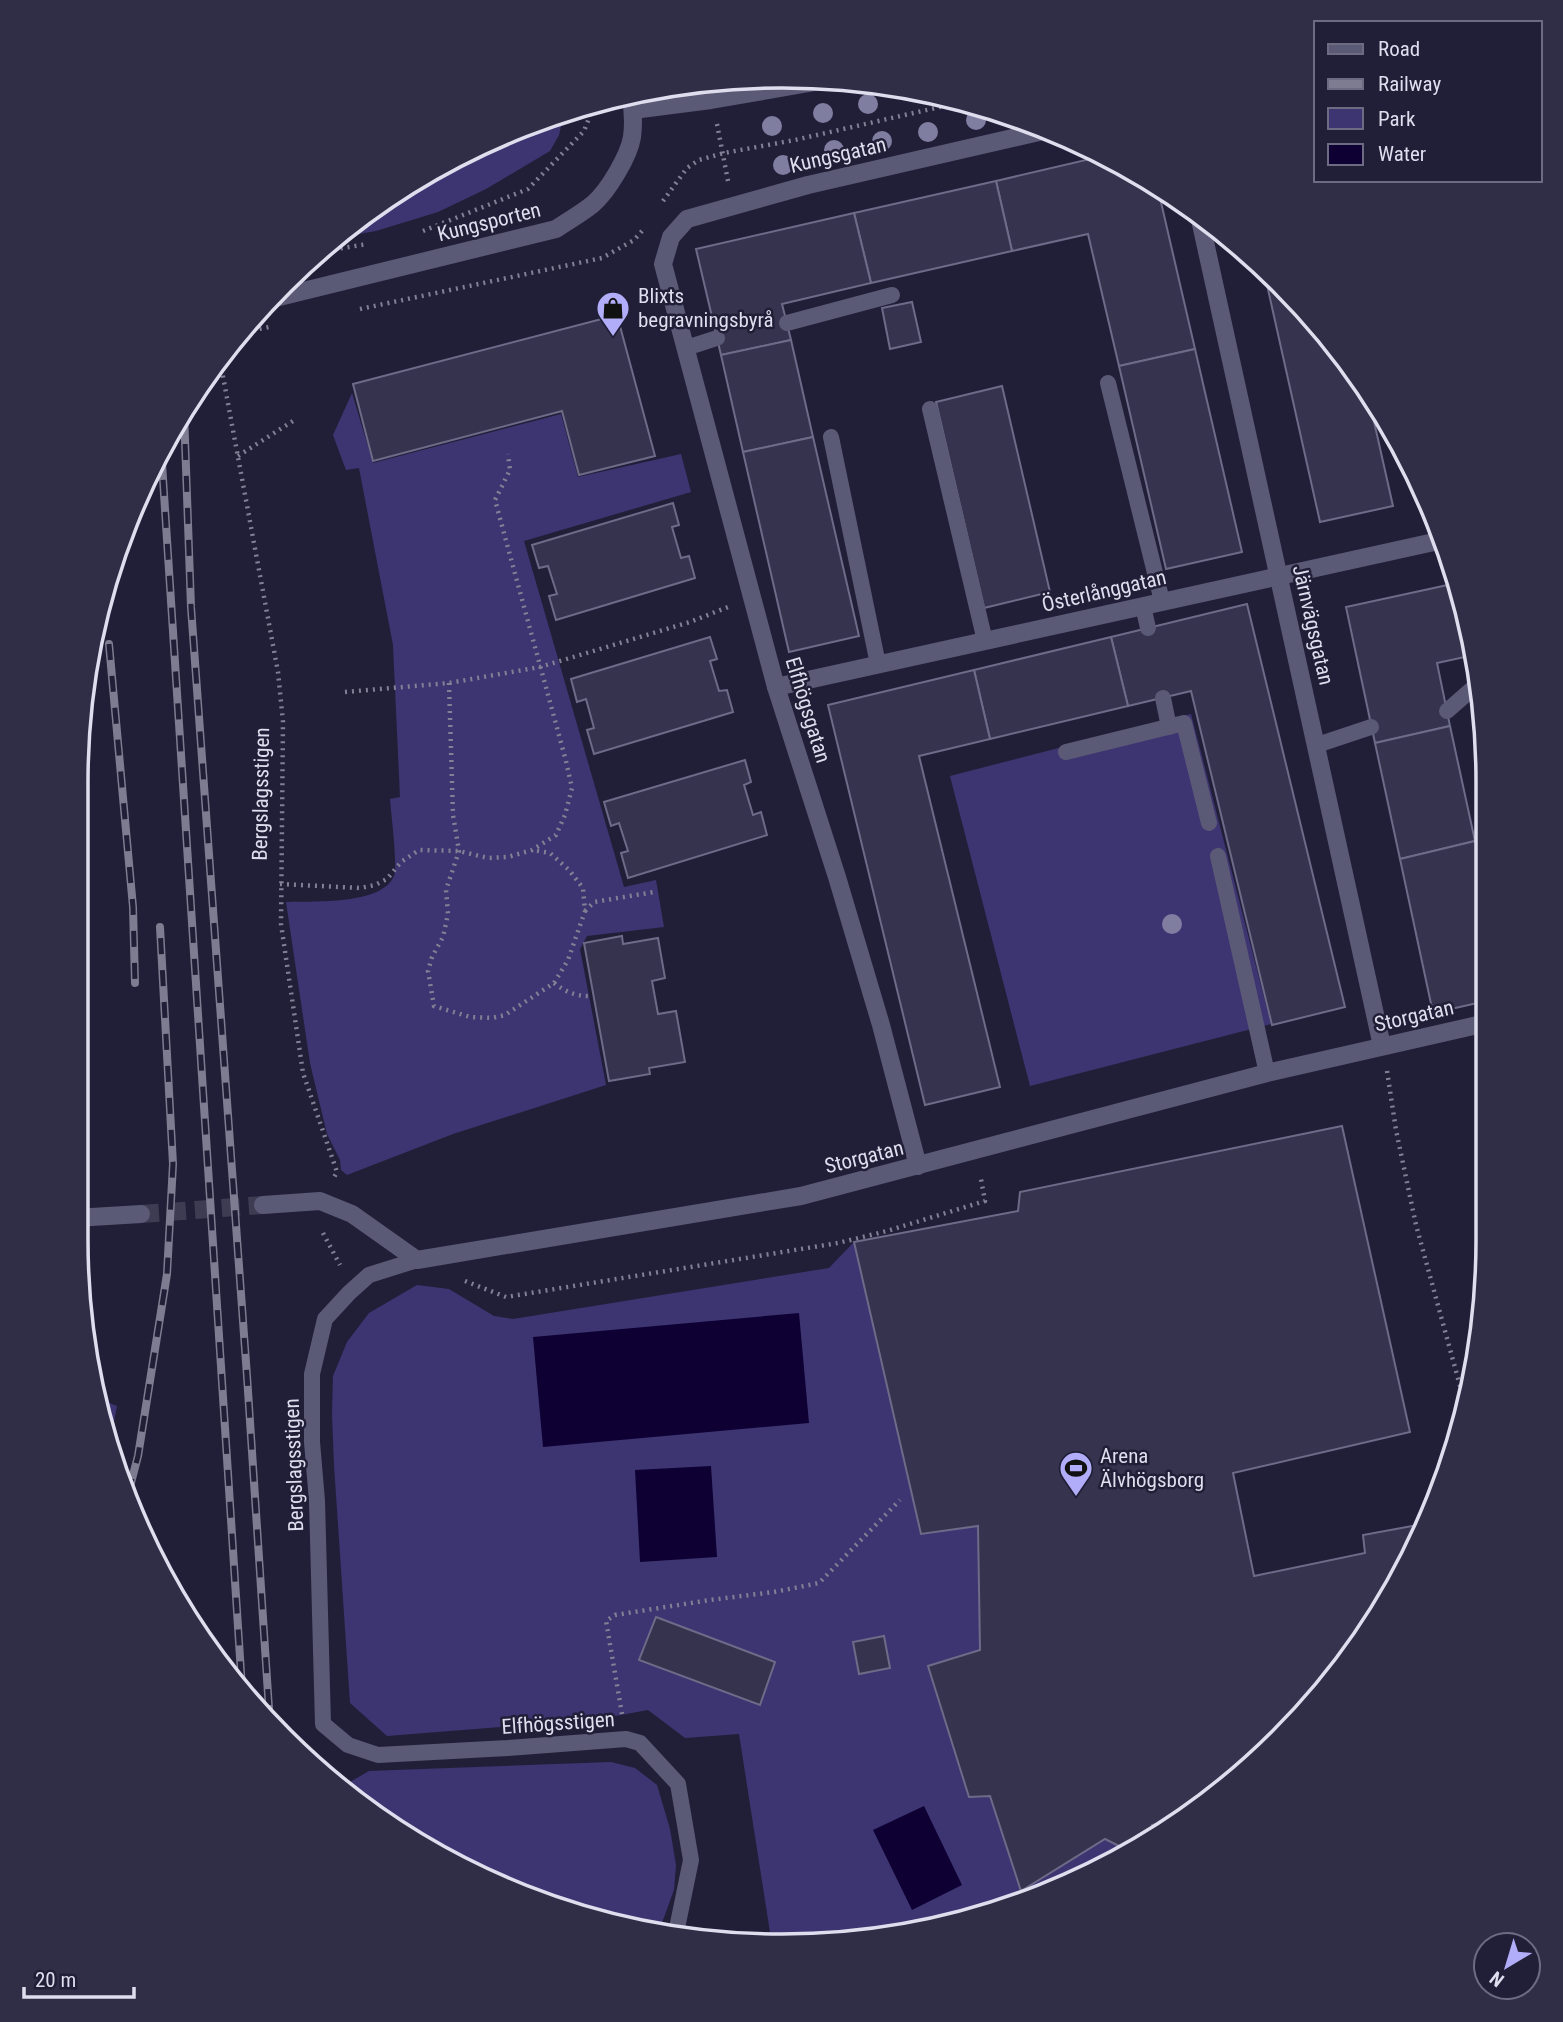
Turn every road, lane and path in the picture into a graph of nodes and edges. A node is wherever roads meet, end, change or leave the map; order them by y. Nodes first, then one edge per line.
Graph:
1 (780, 88) edge
2 (711, 100) junction
3 (643, 102) edge
4 (632, 104) edge
5 (942, 107) edge
6 (590, 114) edge
7 (1031, 134) edge
8 (724, 153) junction
9 (732, 207) junction
10 (1202, 230) edge
11 (421, 232) dead end
12 (368, 244) dead end
13 (336, 250) edge
14 (663, 264) joint
15 (287, 295) edge
16 (892, 295) dead end
17 (787, 323) dead end
18 (718, 338) dead end
19 (686, 348) junction
20 (222, 371) edge
21 (1108, 383) dead end
22 (930, 409) dead end
23 (293, 421) dead end
24 (831, 437) dead end
25 (509, 454) dead end
26 (238, 456) junction
27 (1433, 542) edge
28 (1278, 576) junction
29 (753, 598) junction
30 (1162, 601) junction
31 (1143, 606) junction
32 (1148, 628) dead end
33 (985, 641) junction
34 (878, 664) junction
35 (540, 667) junction
36 (449, 683) junction
37 (776, 687) junction
38 (1470, 691) edge
39 (345, 692) dead end
40 (1163, 698) dead end
41 (1447, 711) dead end
42 (1169, 727) junction
43 (1371, 727) dead end
44 (1317, 745) junction
45 (1066, 752) dead end
46 (1209, 823) dead end
47 (532, 850) junction
48 (459, 851) junction
49 (1218, 856) dead end
50 (280, 884) junction
51 (654, 892) dead end
52 (585, 911) junction
53 (554, 983) junction
54 (590, 996) dead end
55 (1476, 1025) edge
56 (1382, 1046) junction
57 (1267, 1073) junction
58 (918, 1166) junction
59 (981, 1179) dead end
60 (320, 1201) junction
61 (263, 1205) tunnel mouth
62 (141, 1214) tunnel mouth
63 (88, 1218) edge
64 (417, 1260) junction
65 (460, 1279) dead end
66 (349, 1293) junction
67 (1460, 1385) edge
68 (900, 1500) dead end
69 (323, 1724) joint
70 (626, 1739) junction
71 (677, 1927) edge

1 - 2 street
2 - 3 street
2 - 8 path
4 - 15 street, Kungsporten
5 - 8 path
6 - 11 path
7 - 9 street, Kungsgatan
8 - 9 path
9 - 14 street, Kungsgatan
10 - 28 street, Järnvägsgatan
12 - 13 path
14 - 19 street, Elfhögsgatan
16 - 17 lane
18 - 19 lane
19 - 29 street, Elfhögsgatan
20 - 26 path, Bergslagsstigen
21 - 30 lane
22 - 33 lane
23 - 26 path
24 - 34 lane
25 - 35 path
26 - 50 path, Bergslagsstigen
27 - 28 street, Österlånggatan
28 - 30 street, Österlånggatan
28 - 44 street, Järnvägsgatan
29 - 35 path
29 - 37 street, Elfhögsgatan
30 - 31 street, Österlånggatan
31 - 32 lane
31 - 33 street, Österlånggatan
33 - 34 street, Österlånggatan
34 - 37 street, Österlånggatan
35 - 36 path
35 - 47 path
36 - 39 path
36 - 48 path
37 - 58 street, Elfhögsgatan
38 - 41 lane
40 - 42 lane
42 - 45 lane
42 - 46 lane
43 - 44 lane
44 - 56 street, Järnvägsgatan
47 - 48 path
47 - 52 path
48 - 50 path
48 - 53 path
49 - 57 lane
50 - 60 path, Bergslagsstigen
51 - 52 path
52 - 53 path
53 - 54 path
55 - 56 street, Storgatan
56 - 57 street, Storgatan
56 - 67 path
57 - 58 street, Storgatan
58 - 64 street, Storgatan
59 - 65 path
60 - 61 street
60 - 64 street
60 - 66 path, Bergslagsstigen
62 - 63 street
64 - 66 lane, Bergslagsstigen
66 - 69 lane, Bergslagsstigen
68 - 70 path
69 - 70 lane, Elfhögsstigen
70 - 71 lane, Elfhögsstigen

